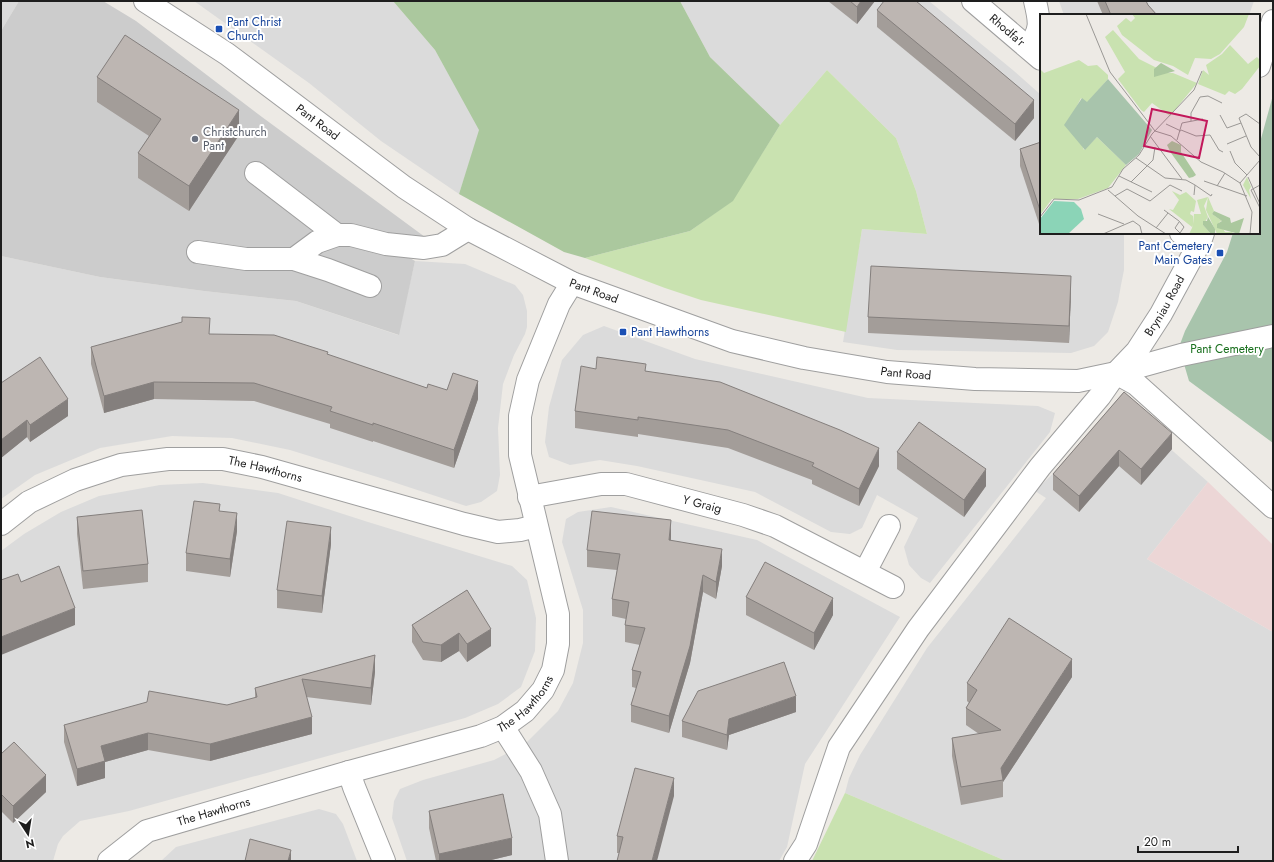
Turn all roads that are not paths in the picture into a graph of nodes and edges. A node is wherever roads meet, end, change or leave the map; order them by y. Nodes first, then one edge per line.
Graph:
1 (145, 1) edge
2 (972, 1) edge
3 (1035, 1) edge
4 (1273, 21) edge
5 (1034, 53) edge
6 (1260, 63) edge
7 (256, 173) dead end
8 (468, 229) junction
9 (337, 235) junction
10 (1195, 236) edge
11 (198, 252) dead end
12 (294, 259) junction
13 (572, 283) junction
14 (370, 286) dead end
15 (1273, 336) edge
16 (1116, 372) junction
17 (529, 497) junction
18 (1273, 506) edge
19 (1, 524) edge
20 (536, 526) junction
21 (889, 526) dead end
22 (865, 572) junction
23 (893, 587) dead end
24 (503, 727) junction
25 (350, 772) junction
26 (109, 861) edge
27 (384, 861) edge
28 (556, 861) edge
29 (795, 861) edge

1 - 8 street, Pant Road
2 - 5 street, Rhodfa'r
3 - 5 street
4 - 6 street
7 - 9 street
8 - 9 street
8 - 13 street, Pant Road
9 - 12 street
10 - 16 street, Bryniau Road
11 - 12 street
12 - 14 street
13 - 16 street, Pant Road
13 - 17 street, The Hawthorns
15 - 16 street, Pant Road
16 - 18 street
16 - 29 street, Bryniau Road
17 - 20 street, The Hawthorns
17 - 22 street, Y Graig
19 - 20 street, The Hawthorns
20 - 24 street, The Hawthorns
21 - 22 street
22 - 23 street, Y Graig
24 - 25 street, The Hawthorns
24 - 28 street
25 - 26 street, The Hawthorns
25 - 27 street

